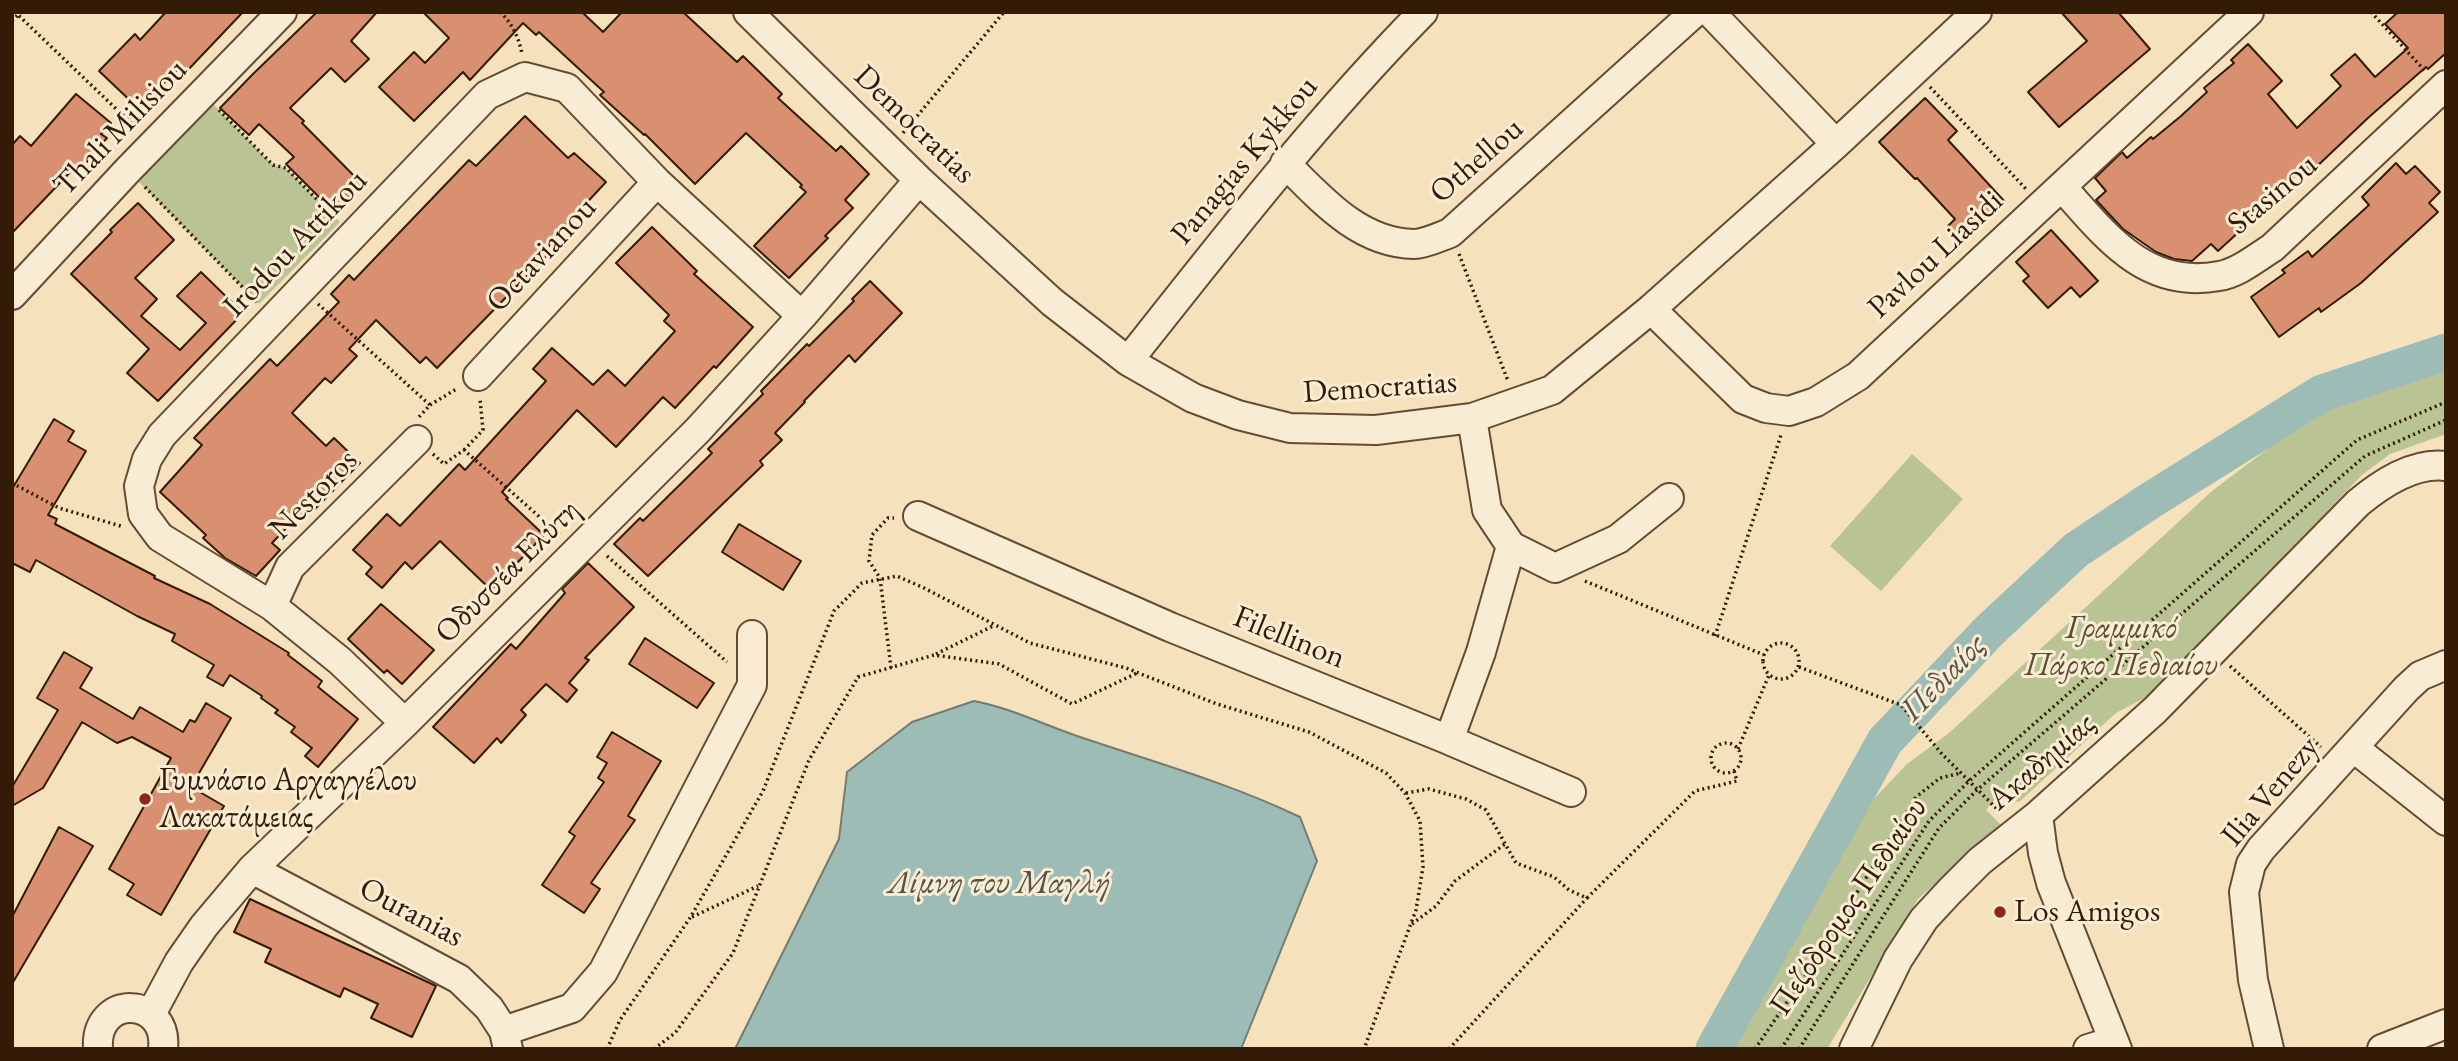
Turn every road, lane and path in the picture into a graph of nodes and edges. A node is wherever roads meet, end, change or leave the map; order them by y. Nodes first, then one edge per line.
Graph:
1 (282, 12) edge
2 (500, 12) edge
3 (748, 12) edge
4 (1004, 12) edge
5 (1423, 12) edge
6 (1695, 12) edge
7 (1710, 12) edge
8 (2249, 12) edge
9 (2371, 12) edge
10 (18, 13) edge
11 (1975, 13) edge
12 (12, 21) edge
13 (1915, 71) junction
14 (525, 77) junction
15 (2444, 87) edge
16 (203, 93) junction
17 (1836, 144) junction
18 (154, 145) junction
19 (888, 150) junction
20 (1285, 163) junction
21 (128, 170) junction
22 (919, 180) junction
23 (657, 182) junction
24 (2062, 187) junction
25 (2041, 206) junction
26 (1450, 233) junction
27 (352, 235) junction
28 (12, 295) edge
29 (1651, 309) junction
30 (802, 316) junction
31 (273, 318) junction
32 (1128, 361) junction
33 (478, 376) junction
34 (2446, 401) edge
35 (1517, 402) junction
36 (430, 405) dead end
37 (1789, 411) junction
38 (1472, 418) junction
39 (2446, 420) edge
40 (417, 440) dead end
41 (464, 450) dead end
42 (2446, 466) edge
43 (12, 483) edge
44 (1669, 498) dead end
45 (918, 516) joint
46 (160, 537) junction
47 (589, 540) junction
48 (1511, 546) junction
49 (1555, 568) junction
50 (880, 578) junction
51 (272, 606) junction
52 (995, 625) junction
53 (752, 635) dead end
54 (1715, 636) junction
55 (2213, 650) junction
56 (934, 655) junction
57 (1765, 655) junction
58 (2446, 665) edge
59 (1799, 667) junction
60 (891, 668) junction
61 (1138, 673) junction
62 (1769, 675) junction
63 (752, 685) junction
64 (405, 723) junction
65 (1449, 740) junction
66 (1738, 749) junction
67 (2347, 756) junction
68 (1734, 771) junction
69 (1961, 773) junction
70 (1969, 781) junction
71 (1977, 790) junction
72 (1571, 792) dead end
73 (1405, 793) junction
74 (2446, 821) edge
75 (2020, 829) junction
76 (1505, 844) junction
77 (252, 869) junction
78 (2051, 883) junction
79 (758, 886) junction
80 (1587, 898) junction
81 (690, 918) junction
82 (1411, 925) junction
83 (150, 1014) junction
84 (2446, 1024) edge
85 (506, 1040) edge
86 (2106, 1046) edge
87 (98, 1049) edge
88 (163, 1049) edge
89 (607, 1049) edge
90 (654, 1049) edge
91 (1364, 1049) edge
92 (1449, 1049) edge
93 (1755, 1049) edge
94 (1781, 1049) edge
95 (1799, 1049) edge
96 (1854, 1049) edge
97 (2270, 1049) edge
98 (2382, 1049) edge

1 - 16 street, Thali Milisiou
2 - 14 path
3 - 19 street, Democratias
4 - 19 path
5 - 20 street, Panagias Kykkou
6 - 26 street, Othellou
7 - 17 street
8 - 24 street, Pavlou Liasidi
9 - 15 path
10 - 12 path
10 - 18 path
11 - 13 street, Democratias
13 - 17 street, Democratias
13 - 25 path
14 - 23 street
14 - 27 street, Irodou Attikou
15 - 24 street, Stasinou
16 - 18 street, Thali Milisiou
16 - 27 path
17 - 29 street, Democratias
18 - 21 street, Thali Milisiou
19 - 22 street, Democratias
20 - 26 street, Othellou
20 - 32 street, Panagias Kykkou
21 - 28 street, Thali Milisiou
21 - 31 path
22 - 30 street, Οδυσσέα Ελύτη
22 - 32 street, Democratias
23 - 30 street
23 - 33 street, Octavianou
24 - 25 street, Pavlou Liasidi
25 - 37 street, Pavlou Liasidi
26 - 35 path
27 - 31 street, Irodou Attikou
29 - 35 street, Democratias
29 - 37 street
30 - 47 street, Οδυσσέα Ελύτη
31 - 46 street, Irodou Attikou
32 - 38 street, Democratias
33 - 36 path
33 - 41 path
34 - 70 path, Πεζόδρομος Πεδιαίου
35 - 38 street, Democratias
37 - 54 path
38 - 48 street
39 - 71 path
40 - 51 street, Nestoros
42 - 55 street, Ακαδημίας
43 - 46 path
44 - 49 street
45 - 50 path
45 - 65 street, Filellinon
46 - 51 street, Irodou Attikou
47 - 63 path
47 - 64 street, Οδυσσέα Ελύτη
48 - 49 street
48 - 65 street
49 - 54 path
50 - 52 path
50 - 60 path
50 - 81 path
51 - 64 street, Irodou Attikou
52 - 56 path
52 - 61 path
53 - 63 street
54 - 57 path
55 - 67 path
55 - 75 street, Ακαδημίας
56 - 60 path
56 - 61 path
57 - 59 path
57 - 62 path
58 - 67 street, Ilia Venezy
59 - 62 path
59 - 69 path
60 - 79 path
61 - 73 path
62 - 66 path
63 - 85 street
64 - 77 street, Οδυσσέα Ελύτη
65 - 72 street, Filellinon
66 - 68 path
66 - 68 path
67 - 74 street
67 - 97 street, Ilia Venezy
68 - 80 path
69 - 70 path
69 - 93 path
70 - 71 path
70 - 94 path, Πεζόδρομος Πεδιαίου
71 - 75 path
71 - 95 path
73 - 76 path
73 - 82 path
75 - 78 street
75 - 78 street
75 - 96 street, Ακαδημίας
76 - 80 path
76 - 82 path
77 - 83 street, Οδυσσέα Ελύτη
77 - 85 street, Ouranias
78 - 86 street
79 - 81 path
79 - 90 path
80 - 92 path
81 - 89 path
82 - 91 path
83 - 87 street
83 - 88 street
84 - 98 street

